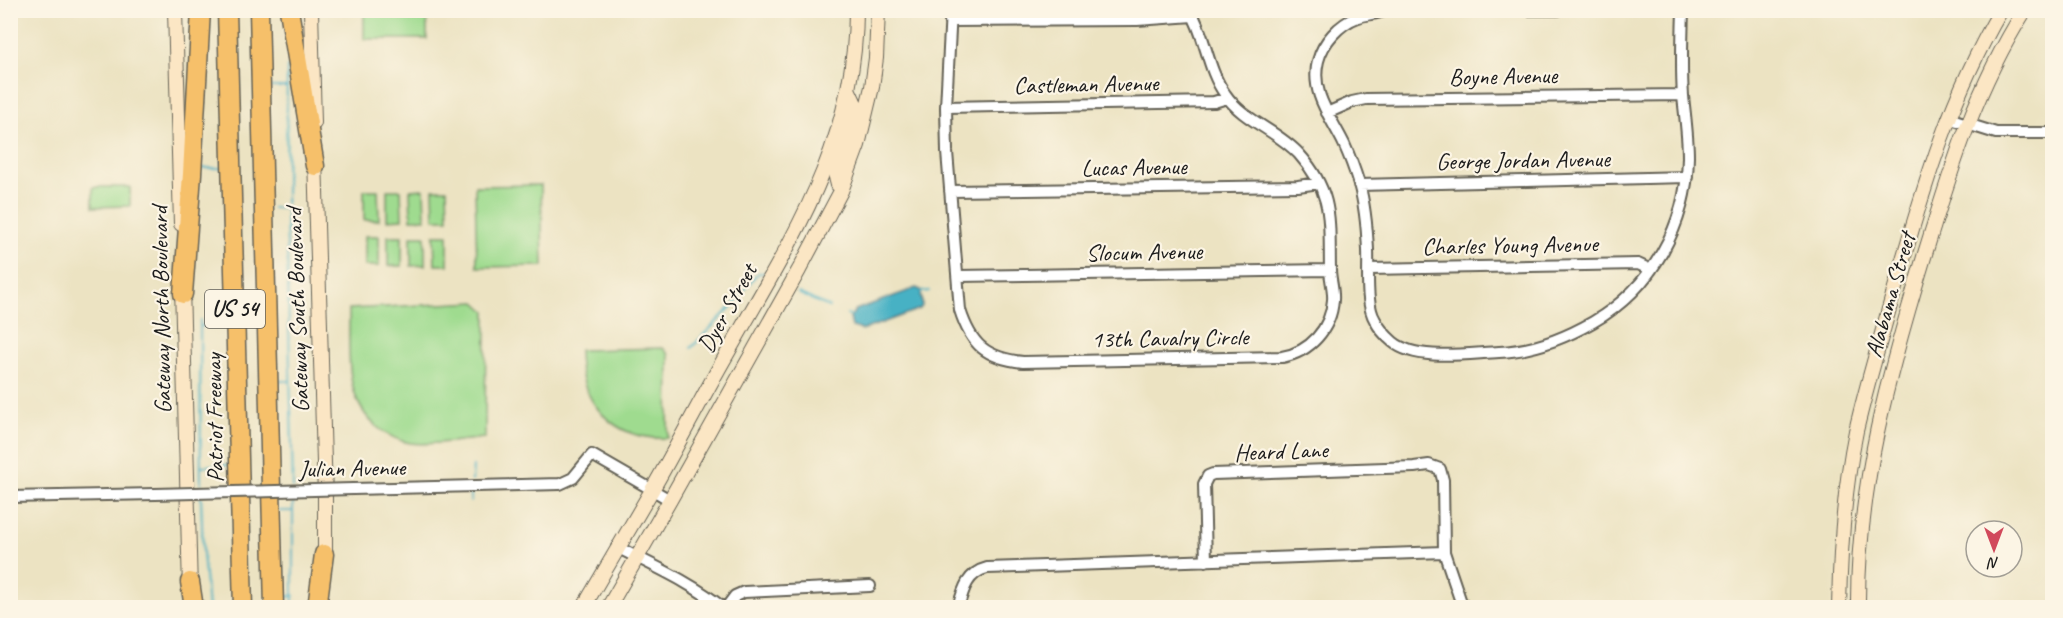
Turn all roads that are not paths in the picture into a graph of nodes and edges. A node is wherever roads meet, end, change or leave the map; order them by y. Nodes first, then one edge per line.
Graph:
1 (175, 10) edge
2 (201, 10) edge
3 (227, 10) edge
4 (259, 10) edge
5 (289, 10) edge
6 (311, 10) edge
7 (856, 10) edge
8 (878, 10) edge
9 (1386, 10) edge
10 (1472, 10) edge
11 (1558, 10) edge
12 (1683, 10) edge
13 (2001, 10) edge
14 (2025, 10) edge
15 (1191, 13) edge
16 (950, 16) edge
17 (849, 92) junction
18 (1683, 94) junction
19 (1227, 98) junction
20 (946, 107) junction
21 (1327, 113) junction
22 (1948, 118) junction
23 (1967, 125) junction
24 (2052, 133) edge
25 (315, 166) junction
26 (1687, 177) junction
27 (1319, 183) junction
28 (1359, 185) junction
29 (842, 187) junction
30 (950, 191) junction
31 (1369, 269) junction
32 (1330, 270) junction
33 (1651, 270) junction
34 (958, 276) junction
35 (183, 294) junction
36 (698, 406) junction
37 (717, 415) junction
38 (652, 490) junction
39 (10, 497) edge
40 (670, 500) junction
41 (617, 547) junction
42 (1444, 552) junction
43 (324, 554) junction
44 (636, 557) junction
45 (1206, 561) junction
46 (190, 582) joint
47 (870, 586) dead end
48 (192, 608) edge
49 (243, 608) edge
50 (274, 608) edge
51 (317, 608) edge
52 (326, 608) edge
53 (583, 608) edge
54 (608, 608) edge
55 (724, 608) edge
56 (958, 608) edge
57 (1463, 608) edge
58 (1839, 608) edge
59 (1858, 608) edge

1 - 35 main road, Gateway North Boulevard
2 - 35 highway
3 - 49 highway, Patriot Freeway / US 54
4 - 50 highway, US 54
5 - 25 highway
6 - 25 main road, Gateway South Boulevard
7 - 17 main road, Dyer Street
8 - 29 main road, Dyer Street
9 - 21 street
10 - 11 street
12 - 18 street
13 - 22 main road, Alabama Street
14 - 23 main road, Alabama Street
15 - 16 street
15 - 19 street, 13th Cavalry Circle
16 - 20 street, 13th Cavalry Circle
17 - 29 main road
17 - 36 main road, Dyer Street
18 - 21 street, Boyne Avenue
18 - 26 street
19 - 20 street, Castleman Avenue
19 - 27 street, 13th Cavalry Circle
20 - 30 street, 13th Cavalry Circle
21 - 28 street
22 - 23 street
22 - 58 main road, Alabama Street
23 - 24 street
23 - 59 main road, Alabama Street
25 - 43 main road, Gateway South Boulevard
26 - 28 street, George Jordan Avenue
26 - 33 street
27 - 30 street, Lucas Avenue
27 - 32 street, 13th Cavalry Circle
28 - 31 street
29 - 37 main road, Dyer Street
30 - 34 street, 13th Cavalry Circle
31 - 33 street, Charles Young Avenue
31 - 33 street
32 - 34 street, Slocum Avenue
32 - 34 street, 13th Cavalry Circle
35 - 46 main road, Gateway North Boulevard
36 - 37 main road
36 - 38 main road, Dyer Street
37 - 40 main road, Dyer Street
38 - 39 street, Julian Avenue, bridge
38 - 40 street, Julian Avenue
38 - 41 main road, Dyer Street
40 - 44 main road, Dyer Street
41 - 44 street
41 - 53 main road, Dyer Street
42 - 45 street
42 - 45 street, Heard Lane
42 - 57 street
43 - 51 highway
43 - 52 main road, Gateway South Boulevard
44 - 54 main road, Dyer Street
44 - 55 street
45 - 56 street
46 - 48 highway
47 - 55 street

